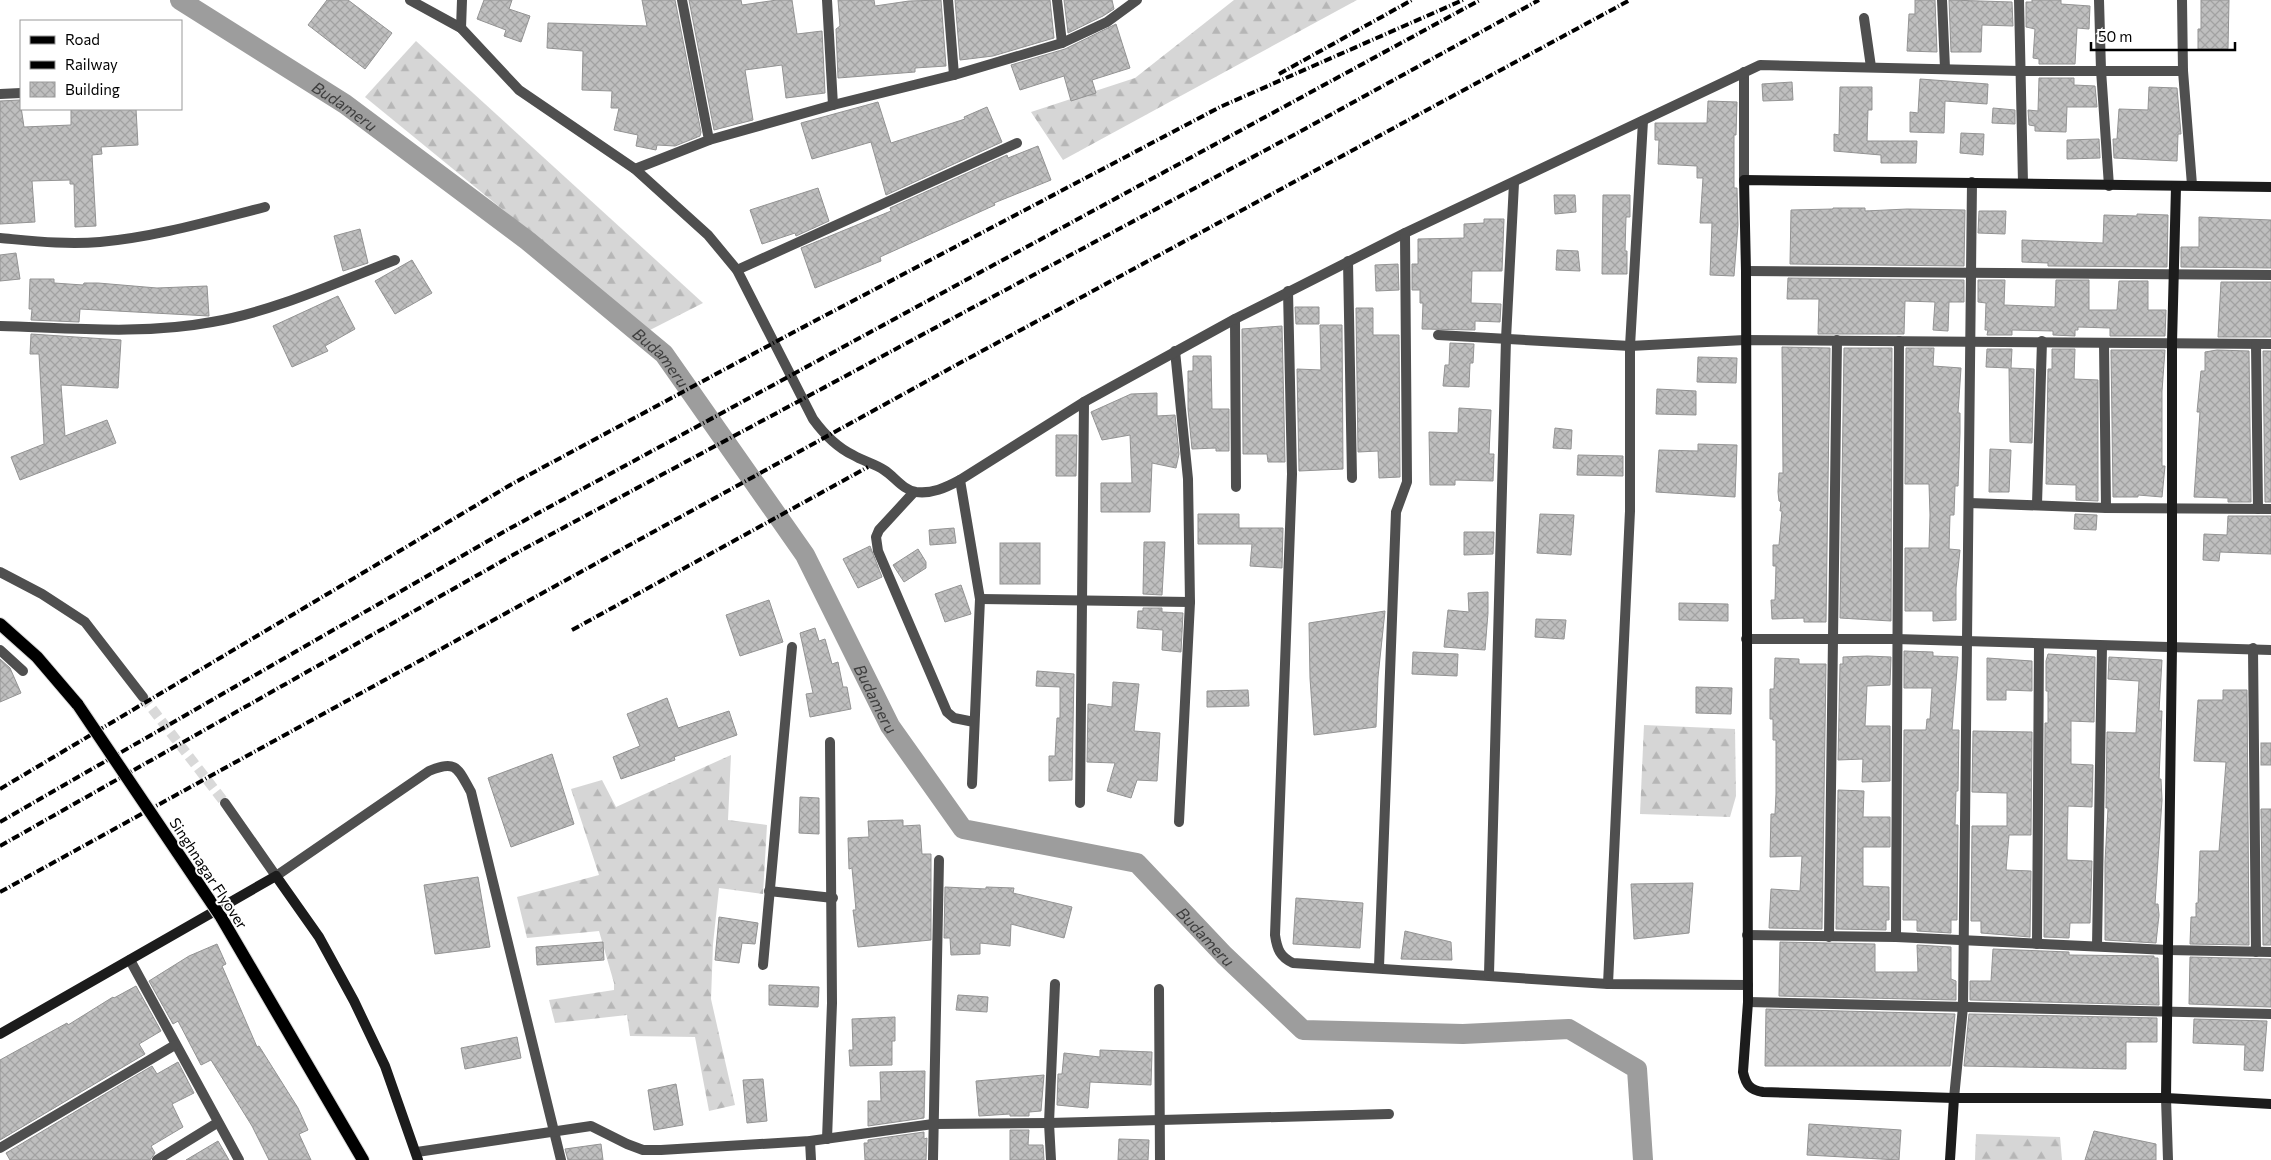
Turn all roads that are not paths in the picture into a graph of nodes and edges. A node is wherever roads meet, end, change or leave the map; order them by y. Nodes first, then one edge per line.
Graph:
1 (410, 0) edge
2 (462, 0) edge
3 (682, 0) edge
4 (827, 0) edge
5 (948, 0) edge
6 (1057, 0) edge
7 (1137, 0) edge
8 (1942, 0) edge
9 (2019, 0) edge
10 (2100, 0) edge
11 (2182, 0) edge
12 (1864, 18) dead end
13 (461, 28) junction
14 (1062, 43) junction
15 (1871, 67) junction
16 (1945, 68) junction
17 (2101, 70) junction
18 (2020, 71) junction
19 (1744, 72) junction
20 (2183, 72) junction
21 (954, 75) junction
22 (20, 93) edge
23 (0, 94) edge
24 (833, 105) junction
25 (1643, 121) junction
26 (709, 140) junction
27 (1017, 143) dead end
28 (635, 170) junction
29 (1744, 180) junction
30 (1972, 182) junction
31 (1514, 183) junction
32 (2022, 184) junction
33 (2109, 186) junction
34 (2192, 186) junction
35 (2176, 187) junction
36 (2271, 188) edge
37 (265, 207) dead end
38 (1405, 233) junction
39 (0, 238) edge
40 (395, 260) dead end
41 (1348, 261) junction
42 (737, 270) junction
43 (1746, 271) junction
44 (1972, 271) junction
45 (2174, 274) junction
46 (2271, 275) edge
47 (1288, 291) junction
48 (1235, 318) junction
49 (0, 326) edge
50 (1438, 335) dead end
51 (1506, 339) junction
52 (1745, 340) junction
53 (1837, 340) junction
54 (1899, 341) junction
55 (1970, 341) junction
56 (2042, 341) junction
57 (2104, 343) junction
58 (2172, 343) junction
59 (2256, 344) junction
60 (2271, 344) edge
61 (1630, 346) junction
62 (1175, 350) junction
63 (1084, 402) junction
64 (1352, 478) dead end
65 (960, 480) junction
66 (1236, 487) dead end
67 (914, 492) junction
68 (1969, 503) junction
69 (2037, 504) junction
70 (2172, 507) junction
71 (2106, 508) junction
72 (2258, 509) junction
73 (2271, 509) edge
74 (0, 572) edge
75 (980, 599) junction
76 (1083, 599) junction
77 (1190, 602) junction
78 (0, 624) edge
79 (1746, 640) junction
80 (1833, 640) junction
81 (1896, 640) junction
82 (1967, 642) junction
83 (2039, 645) junction
84 (2102, 646) junction
85 (792, 647) dead end
86 (2172, 647) junction
87 (2253, 648) junction
88 (0, 650) edge
89 (2271, 650) edge
90 (23, 671) dead end
91 (143, 697) tunnel mouth
92 (974, 722) junction
93 (830, 742) dead end
94 (972, 784) dead end
95 (225, 803) tunnel mouth
96 (1080, 803) dead end
97 (1179, 822) dead end
98 (939, 860) dead end
99 (276, 876) junction
100 (770, 891) junction
101 (833, 898) junction
102 (1747, 935) junction
103 (1896, 937) junction
104 (1830, 938) junction
105 (1964, 941) junction
106 (2037, 944) junction
107 (2097, 946) junction
108 (2168, 950) junction
109 (2256, 952) junction
110 (2271, 952) edge
111 (130, 960) junction
112 (763, 966) dead end
113 (1379, 967) junction
114 (1489, 974) junction
115 (1056, 984) dead end
116 (1608, 984) junction
117 (1748, 985) junction
118 (1159, 989) dead end
119 (1748, 1002) junction
120 (1963, 1006) junction
121 (2167, 1011) junction
122 (2271, 1014) edge
123 (0, 1034) edge
124 (175, 1045) junction
125 (1954, 1098) junction
126 (2166, 1098) junction
127 (2271, 1104) edge
128 (1389, 1114) dead end
129 (1160, 1120) junction
130 (217, 1123) junction
131 (1049, 1123) junction
132 (932, 1124) junction
133 (555, 1131) junction
134 (827, 1139) junction
135 (810, 1141) junction
136 (0, 1148) edge
137 (685, 1148) junction
138 (417, 1156) edge
139 (157, 1160) edge
140 (239, 1160) edge
141 (363, 1160) edge
142 (561, 1160) edge
143 (686, 1160) edge
144 (811, 1160) edge
145 (933, 1160) edge
146 (1051, 1160) edge
147 (1160, 1160) edge
148 (1950, 1160) edge
149 (2168, 1160) edge

1 - 13 street
2 - 13 street
3 - 26 street
4 - 24 street
5 - 21 street
6 - 14 street
7 - 14 street
8 - 16 street
9 - 18 street
10 - 17 street
11 - 20 street
12 - 15 street
13 - 28 street
14 - 21 street
15 - 16 street
15 - 19 street
16 - 18 street
17 - 18 street
17 - 20 street
17 - 33 street
18 - 32 street
19 - 25 street
19 - 29 street
20 - 34 street
21 - 24 street
22 - 23 street
24 - 26 street
25 - 31 street
25 - 61 street
26 - 28 street
27 - 42 street
28 - 42 street
29 - 30 street
29 - 43 street
30 - 32 street
30 - 44 street
31 - 38 street
31 - 51 street
32 - 33 street
33 - 35 street
34 - 35 street
34 - 36 street
35 - 45 street
37 - 39 street
38 - 41 street
38 - 113 street
40 - 49 street
41 - 47 street
41 - 64 street
42 - 67 street
43 - 44 street
43 - 52 street
44 - 45 street
44 - 55 street
45 - 46 street
45 - 58 street
47 - 48 street
47 - 113 street
48 - 62 street
48 - 66 street
50 - 51 street
51 - 61 street
51 - 114 street
52 - 53 street
52 - 61 street
52 - 79 street
53 - 54 street
53 - 80 street
54 - 55 street
54 - 81 street
55 - 56 street
55 - 68 street
56 - 57 street
56 - 69 street
57 - 58 street
57 - 71 street
58 - 59 street
58 - 70 street
59 - 60 street
59 - 72 street
61 - 116 street
62 - 63 street
62 - 77 street
63 - 65 street
63 - 76 street
65 - 67 street
65 - 75 street
67 - 92 street
68 - 69 street
68 - 82 street
69 - 71 street
70 - 71 street
70 - 72 street
70 - 86 street
72 - 73 street
74 - 91 street
75 - 76 street
75 - 92 street
76 - 77 street
76 - 96 street
77 - 97 street
78 - 141 main road, Singhnagar Flyover, bridge
79 - 80 street
79 - 102 street
80 - 81 street
80 - 104 street
81 - 82 street
81 - 103 street
82 - 83 street
82 - 105 street
83 - 84 street
83 - 106 street
84 - 86 street
84 - 107 street
85 - 100 street
86 - 87 street
86 - 108 street
87 - 89 street
87 - 109 street
88 - 90 street
92 - 94 street
93 - 101 street
95 - 99 street
98 - 132 street
99 - 111 street
99 - 133 street
99 - 138 street
100 - 101 street
100 - 112 street
101 - 134 street
102 - 104 street
102 - 117 street
103 - 104 street
103 - 105 street
105 - 106 street
105 - 120 street
106 - 107 street
107 - 108 street
108 - 109 street
108 - 121 street
109 - 110 street
111 - 123 street
111 - 124 street
113 - 114 street
114 - 116 street
115 - 131 street
116 - 117 street
117 - 119 street
118 - 129 street
119 - 120 street
119 - 125 street
120 - 121 street
120 - 125 street
121 - 122 street
121 - 126 street
124 - 130 street
124 - 136 street
125 - 126 street
125 - 148 street
126 - 127 street
126 - 149 street
128 - 129 street
129 - 131 street
129 - 147 street
130 - 139 street
130 - 140 street
131 - 132 street
131 - 146 street
132 - 134 street
132 - 145 street
133 - 137 street
133 - 138 street
133 - 142 street
134 - 135 street
135 - 137 street
135 - 144 street
137 - 143 street

